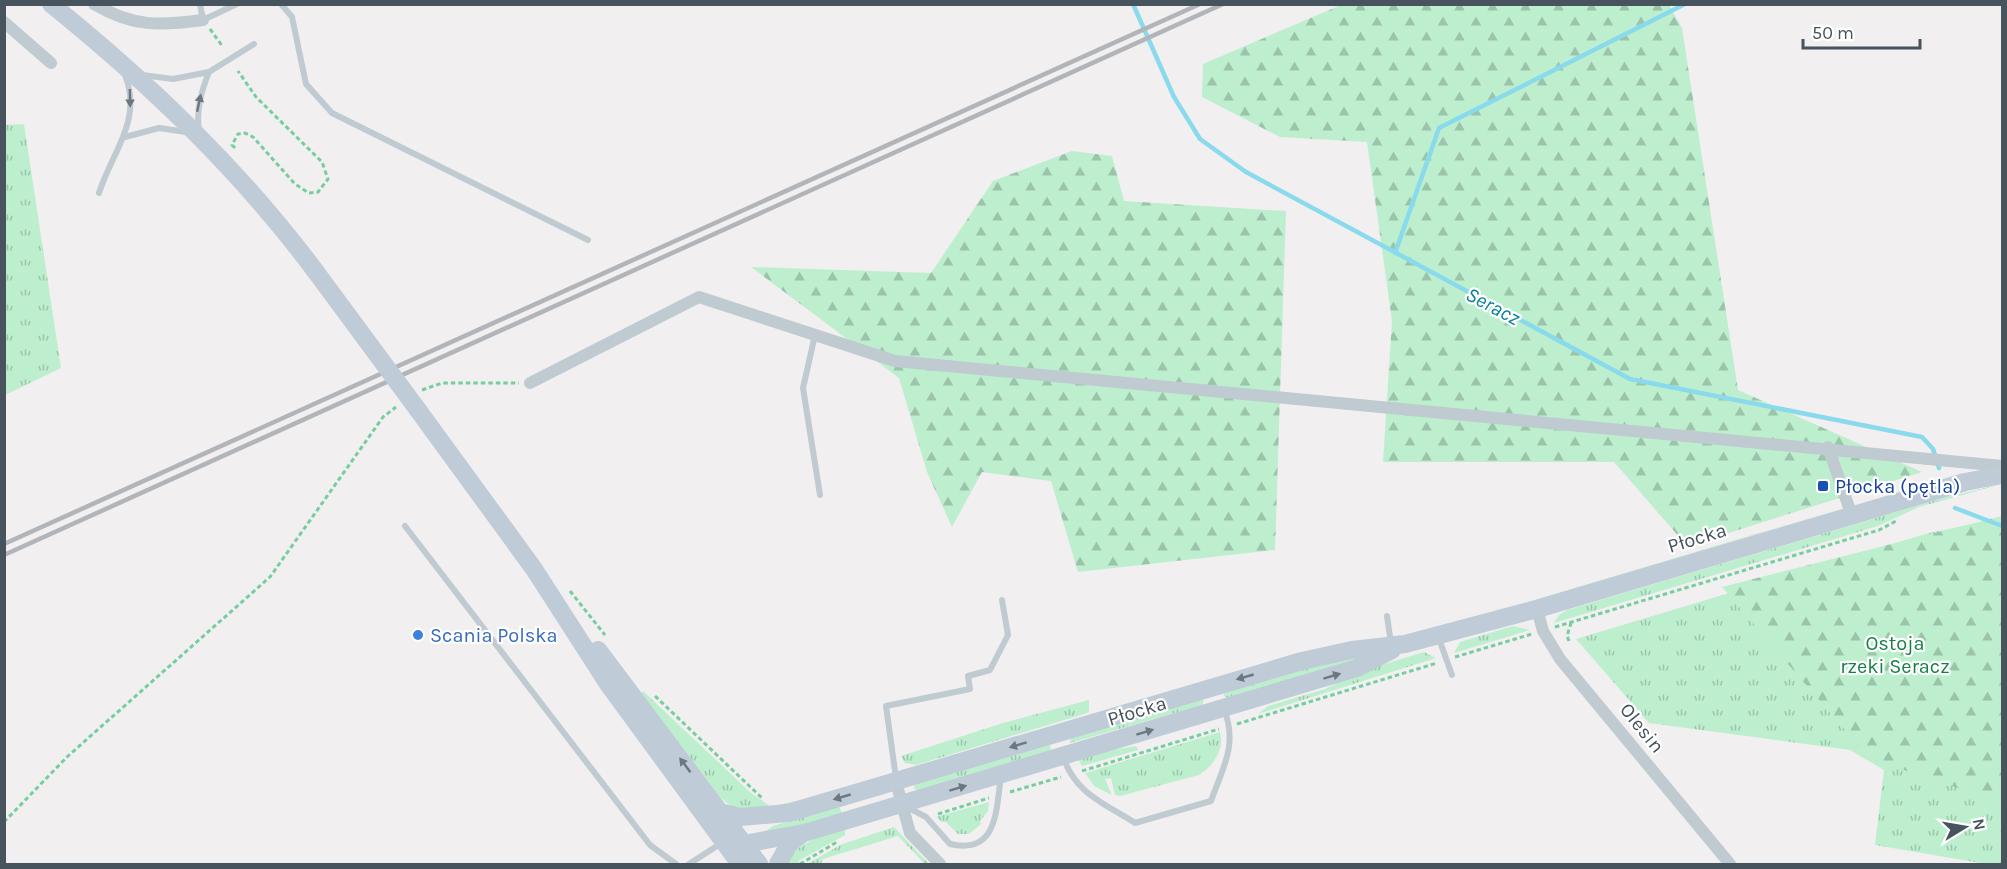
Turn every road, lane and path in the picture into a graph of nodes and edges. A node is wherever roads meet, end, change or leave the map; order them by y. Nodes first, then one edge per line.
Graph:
1 (51, 4) edge
2 (94, 4) edge
3 (200, 4) edge
4 (237, 4) edge
5 (281, 4) edge
6 (203, 20) junction
7 (4, 22) edge
8 (254, 44) dead end
9 (223, 47) dead end
10 (51, 63) dead end
11 (126, 67) junction
12 (238, 71) dead end
13 (209, 72) junction
14 (199, 136) junction
15 (125, 137) junction
16 (238, 153) dead end
17 (99, 193) dead end
18 (588, 240) dead end
19 (815, 335) junction
20 (530, 383) joint
21 (416, 402) junction
22 (400, 404) dead end
23 (1828, 447) junction
24 (2002, 466) edge
25 (2002, 476) edge
26 (820, 495) dead end
27 (1852, 516) junction
28 (1903, 518) dead end
29 (405, 526) dead end
30 (534, 569) junction
31 (564, 583) dead end
32 (1002, 600) dead end
33 (1537, 609) junction
34 (1387, 615) dead end
35 (1572, 622) junction
36 (1543, 631) junction
37 (1438, 635) junction
38 (606, 636) dead end
39 (1569, 641) dead end
40 (1396, 647) junction
41 (1447, 660) junction
42 (1452, 675) dead end
43 (648, 687) dead end
44 (1210, 688) junction
45 (1228, 717) junction
46 (1056, 734) junction
47 (1063, 757) junction
48 (1001, 775) junction
49 (1069, 775) junction
50 (896, 782) junction
51 (998, 796) junction
52 (770, 804) dead end
53 (902, 804) junction
54 (720, 812) junction
55 (788, 813) junction
56 (926, 817) junction
57 (4, 822) edge
58 (804, 833) junction
59 (844, 839) dead end
60 (735, 841) junction
61 (676, 864) edge
62 (689, 864) edge
63 (740, 864) edge
64 (759, 864) edge
65 (777, 864) edge
66 (800, 864) edge
67 (940, 864) edge
68 (1730, 864) edge

1 - 11 street
2 - 6 street
3 - 6 lane
4 - 6 lane
5 - 18 lane
6 - 9 path
7 - 10 street
8 - 13 lane
11 - 13 lane
11 - 14 street
11 -> 15 lane
12 - 16 path
14 -> 13 lane
14 - 15 lane
14 - 21 street, bridge
15 - 17 lane
19 - 20 street
19 - 23 street
19 - 26 lane
20 - 21 path
21 - 30 street
22 - 57 path
23 - 24 street
23 - 27 street
25 - 27 street, Płocka
27 - 33 street, Płocka
28 - 35 path
29 - 61 lane
54 -> 30 street
30 - 60 street
31 - 38 path
32 - 50 lane
33 - 36 street, Olesin
33 - 37 street, Płocka
34 - 40 lane
35 - 36 path
35 - 39 path
36 - 41 path
36 - 68 street, Olesin
37 - 40 street, Płocka
37 - 41 lane
40 -> 44 street, Płocka
45 -> 40 street, Płocka
41 - 42 lane
41 - 45 path
43 - 52 path
44 - 45 street
44 - 46 street, Płocka
47 -> 45 street, Płocka
45 - 49 path
45 - 49 lane
46 - 47 street
46 -> 50 street, Płocka
47 - 48 street, Płocka
47 - 49 lane
48 - 51 lane
53 -> 48 street, Płocka
49 - 51 path
50 - 53 street
50 -> 55 street, Płocka
51 - 56 path
51 - 56 lane
53 - 56 lane
53 - 58 street, Płocka
53 - 67 street
54 - 55 street, Płocka
54 - 60 street
55 - 60 street, Płocka
58 - 60 street, Płocka
58 - 65 street, Płocka
59 - 66 path
60 - 62 lane
60 - 63 street
60 - 64 street

